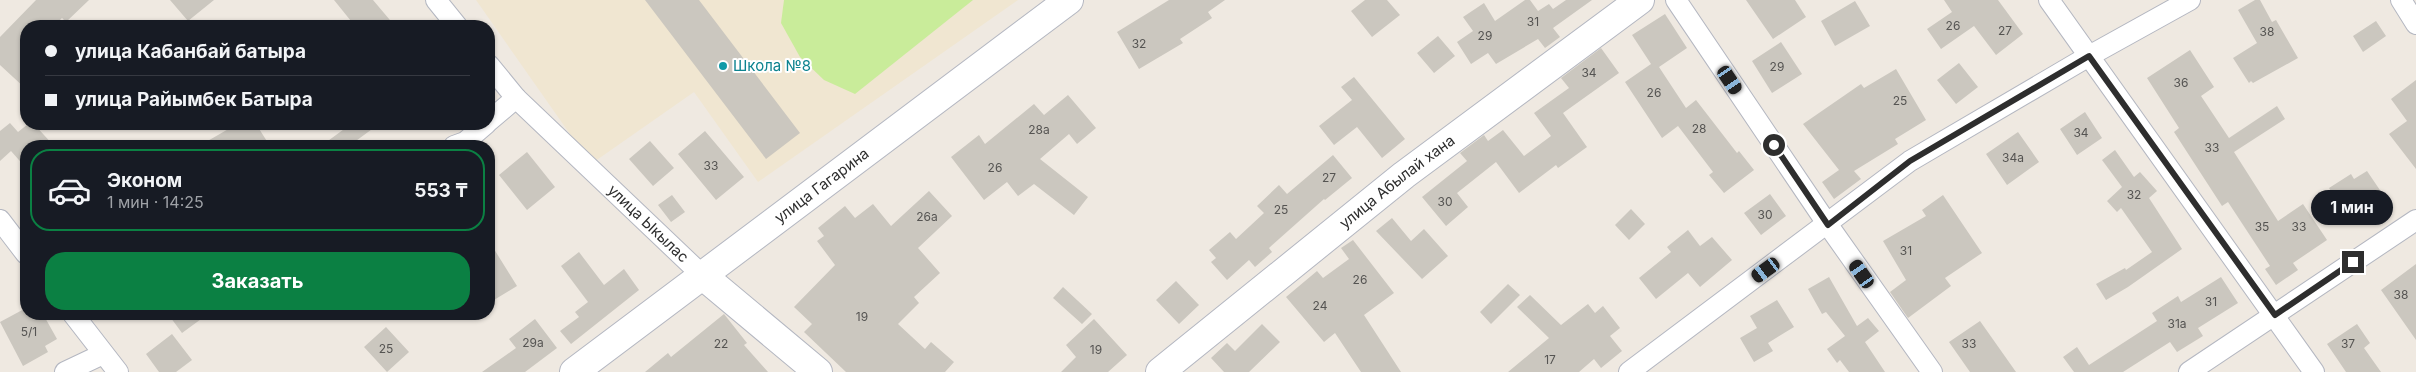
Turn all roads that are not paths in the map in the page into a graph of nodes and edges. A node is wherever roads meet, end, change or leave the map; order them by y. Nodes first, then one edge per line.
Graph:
1 (436, 0) edge
2 (1069, 0) edge
3 (1640, 0) edge
4 (1676, 0) edge
5 (2049, 0) edge
6 (2190, 0) edge
7 (2401, 0) edge
8 (452, 20) edge
9 (2416, 24) edge
10 (2089, 56) junction
11 (495, 72) edge
12 (516, 98) junction
13 (495, 116) edge
14 (479, 130) edge
15 (467, 140) edge
16 (0, 220) edge
17 (2416, 220) edge
18 (1828, 225) junction
19 (20, 246) edge
20 (702, 275) junction
21 (2275, 315) junction
22 (77, 320) edge
23 (103, 354) junction
24 (65, 372) edge
25 (118, 372) edge
26 (574, 372) edge
27 (818, 372) edge
28 (1160, 372) edge
29 (1629, 372) edge
30 (1932, 372) edge
31 (2189, 372) edge
32 (2314, 372) edge

1 - 8 street
2 - 20 street, улица Гагарина
3 - 28 street, улица Абылай хана
4 - 18 street
5 - 10 street
6 - 10 street
7 - 9 street
10 - 18 street
10 - 21 street
11 - 12 street, улица Ыкылас
12 - 13 street
12 - 20 street, улица Ыкылас
14 - 15 street
16 - 19 street
17 - 21 street
18 - 29 street
18 - 30 street
20 - 26 street, улица Гагарина
20 - 27 street, улица Ыкылас
21 - 31 street
21 - 32 street
22 - 23 street
23 - 24 street
23 - 25 street

